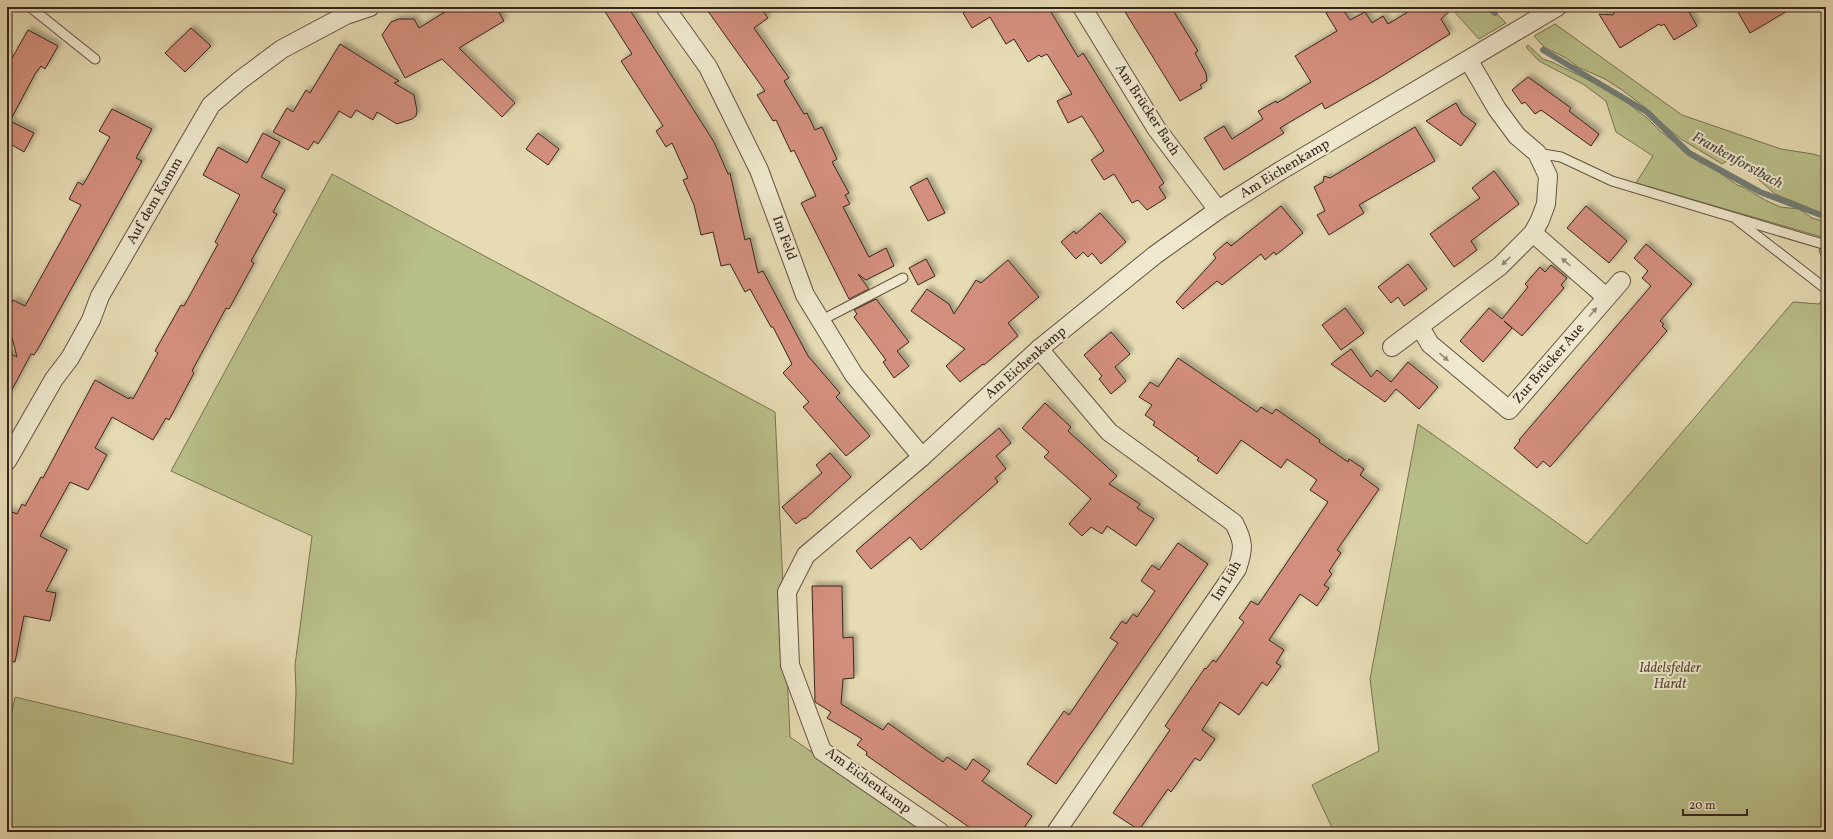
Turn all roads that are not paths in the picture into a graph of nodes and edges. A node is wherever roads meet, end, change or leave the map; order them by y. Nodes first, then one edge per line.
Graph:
1 (30, 7) edge
2 (370, 7) edge
3 (665, 7) edge
4 (1082, 7) edge
5 (1557, 7) edge
6 (95, 59) dead end
7 (1469, 60) junction
8 (1537, 152) junction
9 (1218, 210) junction
10 (1732, 217) junction
11 (1533, 233) junction
12 (1826, 245) edge
13 (903, 278) dead end
14 (1621, 281) dead end
15 (1826, 289) edge
16 (1606, 297) junction
17 (820, 321) junction
18 (1420, 327) junction
19 (1392, 347) dead end
20 (1040, 349) junction
21 (922, 457) junction
22 (7, 461) edge
23 (940, 832) edge
24 (1056, 832) edge

1 - 6 lane
2 - 22 street, Auf dem Kamm
3 - 17 street, Im Feld
4 - 9 street, Am Brücker Bach
5 - 7 street, Am Eichenkamp
7 - 8 street
7 - 9 street, Am Eichenkamp
8 - 10 lane
8 - 11 street
9 - 20 street, Am Eichenkamp
10 - 12 lane
10 - 15 lane
16 -> 11 street
11 -> 18 street
13 - 17 lane
14 - 16 street, Zur Brücker Aue
18 -> 16 street, Zur Brücker Aue
17 - 21 street, Im Feld
18 - 19 street
20 - 21 street, Am Eichenkamp
20 - 24 street, Im Lüh
21 - 23 street, Am Eichenkamp

